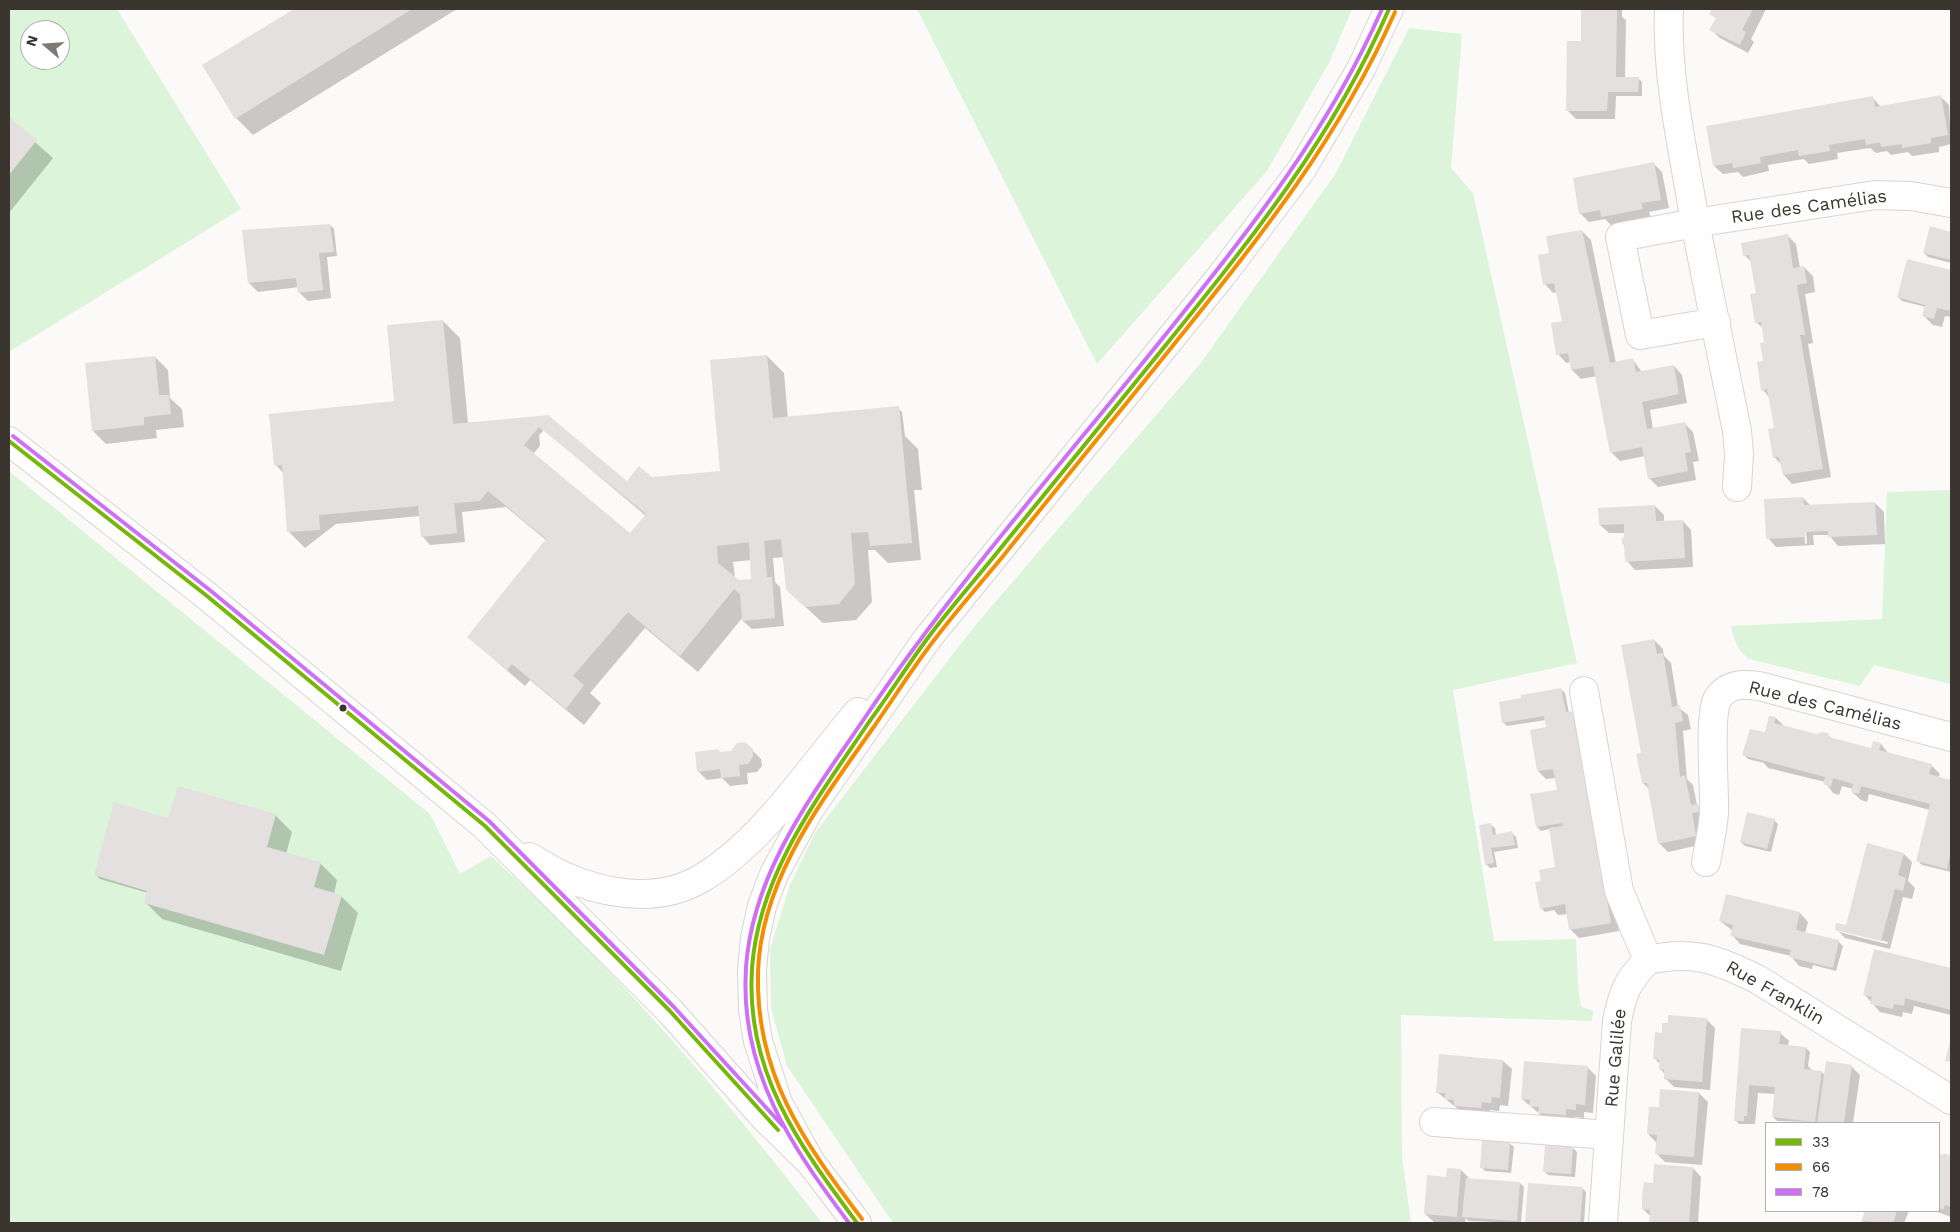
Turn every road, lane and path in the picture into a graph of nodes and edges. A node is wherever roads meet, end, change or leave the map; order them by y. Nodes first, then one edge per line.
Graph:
1 (1389, 9) edge
2 (1669, 9) edge
3 (1951, 203) edge
4 (1696, 223) junction
5 (1716, 322) junction
6 (9, 441) edge
7 (1737, 487) dead end
8 (927, 639) junction
9 (1584, 691) dead end
10 (1951, 737) edge
11 (485, 826) junction
12 (1706, 862) dead end
13 (1648, 960) junction
14 (1951, 1100) edge
15 (1434, 1122) dead end
16 (1609, 1134) junction
17 (811, 1163) junction
18 (857, 1223) edge
19 (1602, 1223) edge

1 - 8 street
2 - 4 street
3 - 4 street, Rue des Camélias
4 - 5 street
4 - 5 street, Rue des Camélias
5 - 7 street
6 - 11 street
8 - 11 street
8 - 17 street
9 - 13 street
10 - 12 street, Rue des Camélias
11 - 17 street
13 - 14 street, Rue Franklin
13 - 16 street, Rue Galilée
15 - 16 street
16 - 19 street, Rue Galilée
17 - 18 street

